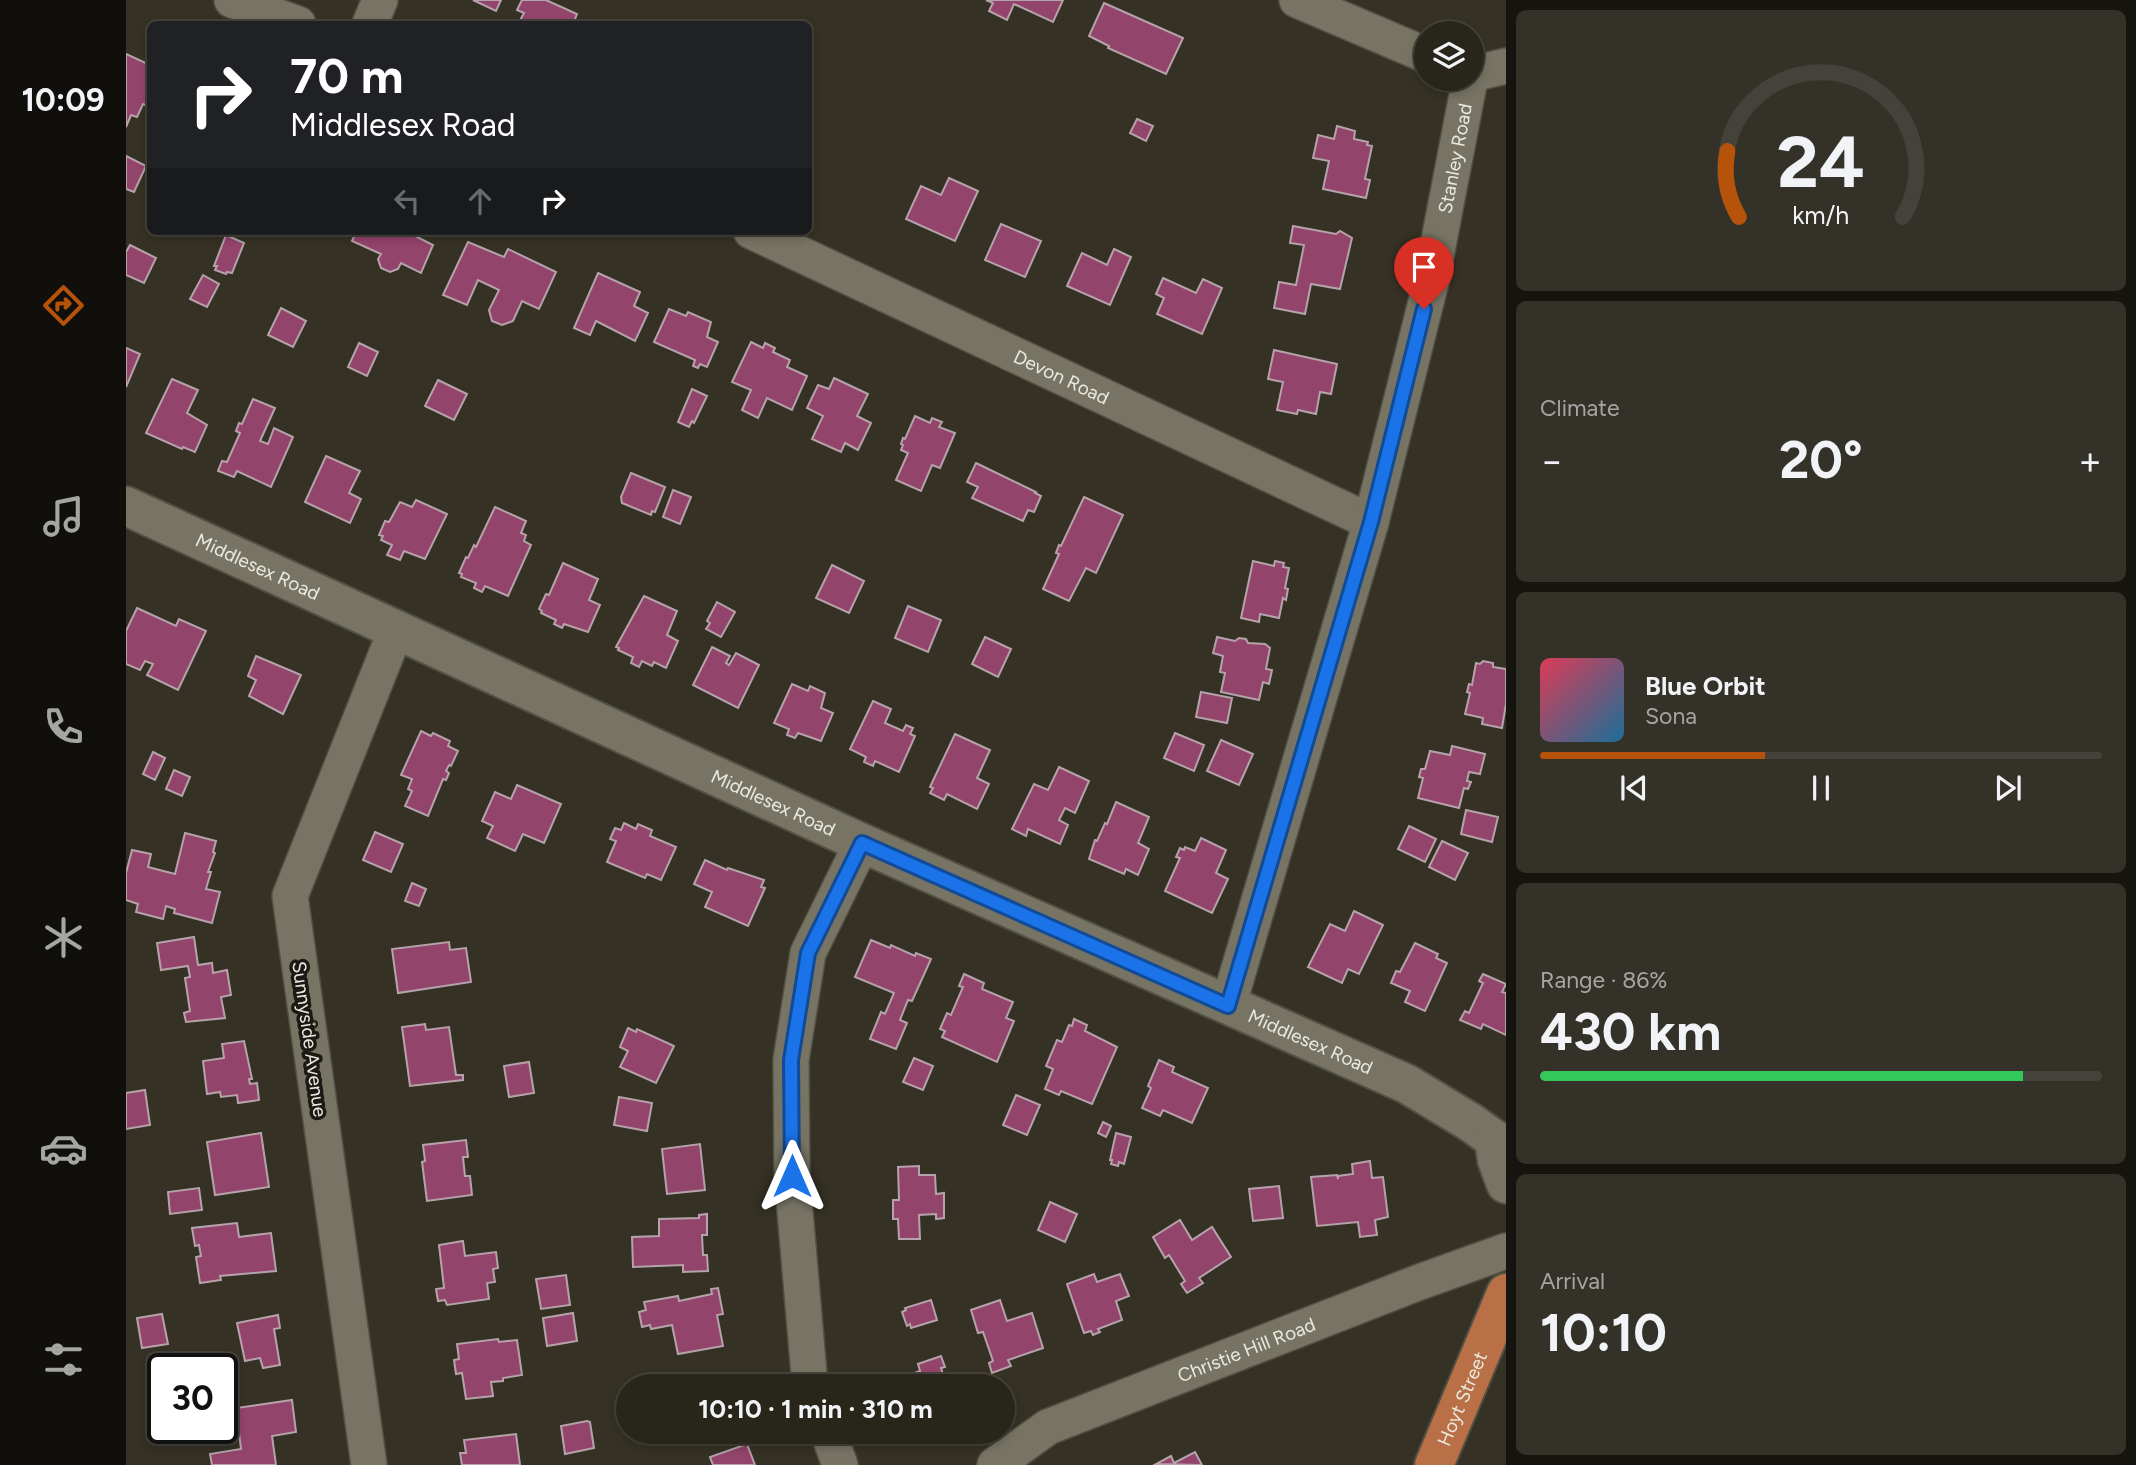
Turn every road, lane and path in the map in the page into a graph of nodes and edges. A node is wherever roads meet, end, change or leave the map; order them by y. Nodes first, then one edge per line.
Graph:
1 (232, 0) edge
2 (380, 0) edge
3 (1297, 0) edge
4 (290, 21) edge
5 (371, 21) edge
6 (1414, 50) edge
7 (1506, 66) edge
8 (1484, 71) edge
9 (1468, 91) edge
10 (760, 235) edge
11 (126, 506) edge
12 (1371, 522) junction
13 (396, 630) junction
14 (862, 843) junction
15 (1228, 1006) junction
16 (1500, 1142) edge
17 (1506, 1184) edge
18 (1506, 1251) edge
19 (1506, 1293) edge
20 (809, 1374) edge
21 (833, 1444) edge
22 (369, 1465) edge
23 (841, 1465) edge
24 (995, 1465) edge
25 (1434, 1465) edge

1 - 4 street
2 - 5 street
3 - 6 street
7 - 8 street
9 - 12 street, Stanley Road
10 - 12 street, Devon Road
11 - 13 street, Middlesex Road
12 - 15 street, Stanley Road
13 - 14 street, Middlesex Road
13 - 22 street, Sunnyside Avenue
14 - 15 street, Middlesex Road
14 - 20 street
15 - 16 street, Middlesex Road
16 - 17 street, Middlesex Road
18 - 24 street, Christie Hill Road
19 - 25 main road, Hoyt Street
21 - 23 street

